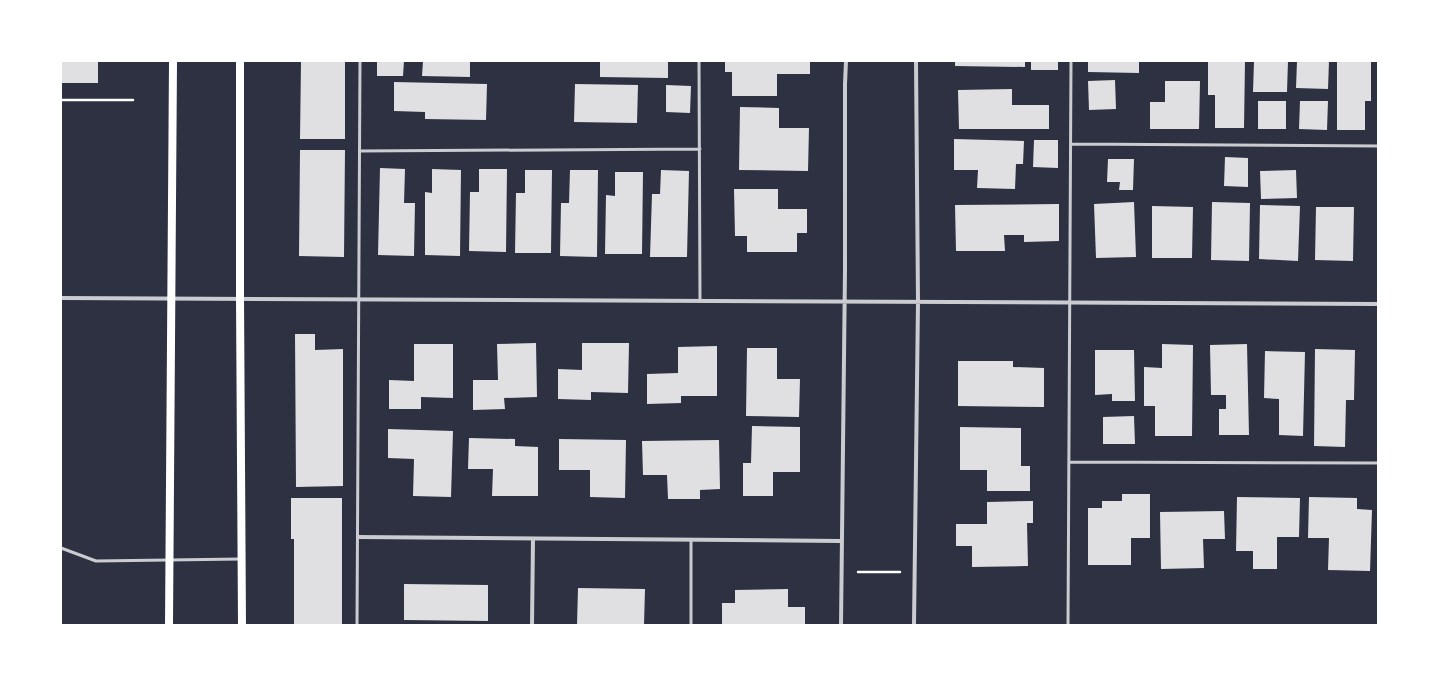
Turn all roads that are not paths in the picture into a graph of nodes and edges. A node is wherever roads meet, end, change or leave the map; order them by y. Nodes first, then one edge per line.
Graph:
1 (173, 61) edge
2 (240, 61) edge
3 (360, 61) edge
4 (699, 61) edge
5 (846, 61) edge
6 (916, 61) edge
7 (1071, 61) edge
8 (1070, 144) junction
9 (1378, 146) edge
10 (700, 149) junction
11 (360, 151) junction
12 (61, 298) edge
13 (171, 298) junction
14 (240, 298) junction
15 (359, 299) junction
16 (700, 301) junction
17 (844, 301) junction
18 (918, 302) junction
19 (1070, 302) junction
20 (1378, 304) edge
21 (1069, 462) junction
22 (1378, 463) edge
23 (358, 538) junction
24 (533, 539) junction
25 (691, 540) junction
26 (841, 541) junction
27 (61, 548) edge
28 (169, 560) junction
29 (242, 560) junction
30 (169, 625) edge
31 (242, 625) edge
32 (357, 625) edge
33 (532, 625) edge
34 (691, 625) edge
35 (841, 625) edge
36 (914, 625) edge
37 (1068, 625) edge

1 - 13 main road
2 - 14 main road
3 - 11 lane
4 - 10 lane
5 - 17 street
6 - 18 street
7 - 8 lane
8 - 9 lane
8 - 19 lane
10 - 11 lane
10 - 16 lane
11 - 15 lane
12 - 13 street
13 - 14 street
13 - 28 main road
14 - 15 street
14 - 29 main road
15 - 16 street
15 - 23 lane
16 - 17 street
17 - 18 street
17 - 26 street
18 - 19 street
18 - 36 street
19 - 20 street
19 - 21 lane
21 - 22 lane
21 - 37 lane
23 - 24 street
23 - 32 lane
24 - 25 street
24 - 33 street
25 - 26 street
25 - 34 lane
26 - 35 street
27 - 28 lane
28 - 29 lane
28 - 30 main road
29 - 31 main road

